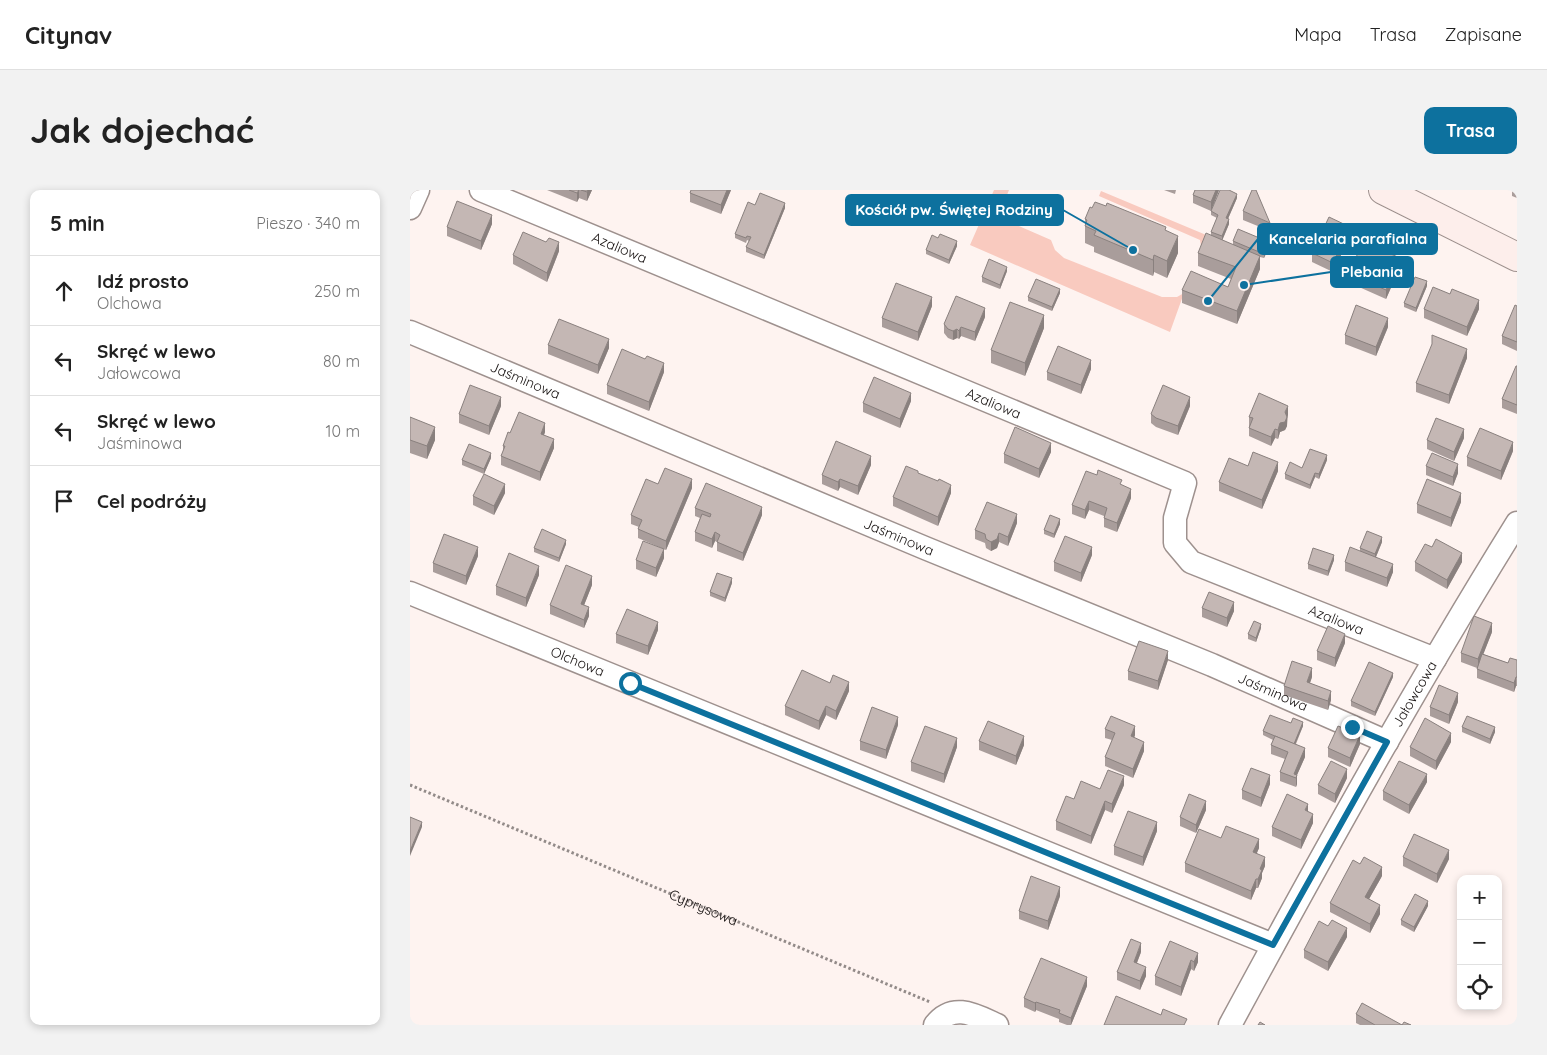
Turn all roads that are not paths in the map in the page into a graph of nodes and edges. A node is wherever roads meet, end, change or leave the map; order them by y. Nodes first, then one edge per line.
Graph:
1 (418, 190) edge
2 (481, 190) edge
3 (1394, 192) edge
4 (410, 208) edge
5 (1517, 256) edge
6 (410, 332) edge
7 (1517, 523) edge
8 (410, 593) edge
9 (1435, 659) junction
10 (1387, 742) junction
11 (1273, 945) junction
12 (935, 1025) edge
13 (996, 1025) edge
14 (1230, 1025) edge

1 - 4 street
2 - 9 street, Azaliowa
3 - 5 street
6 - 10 street, Jaśminowa
7 - 9 street, Jałowcowa
8 - 11 street, Olchowa
9 - 10 street, Jałowcowa
10 - 11 street, Jałowcowa
11 - 14 street, Jałowcowa
12 - 13 street

